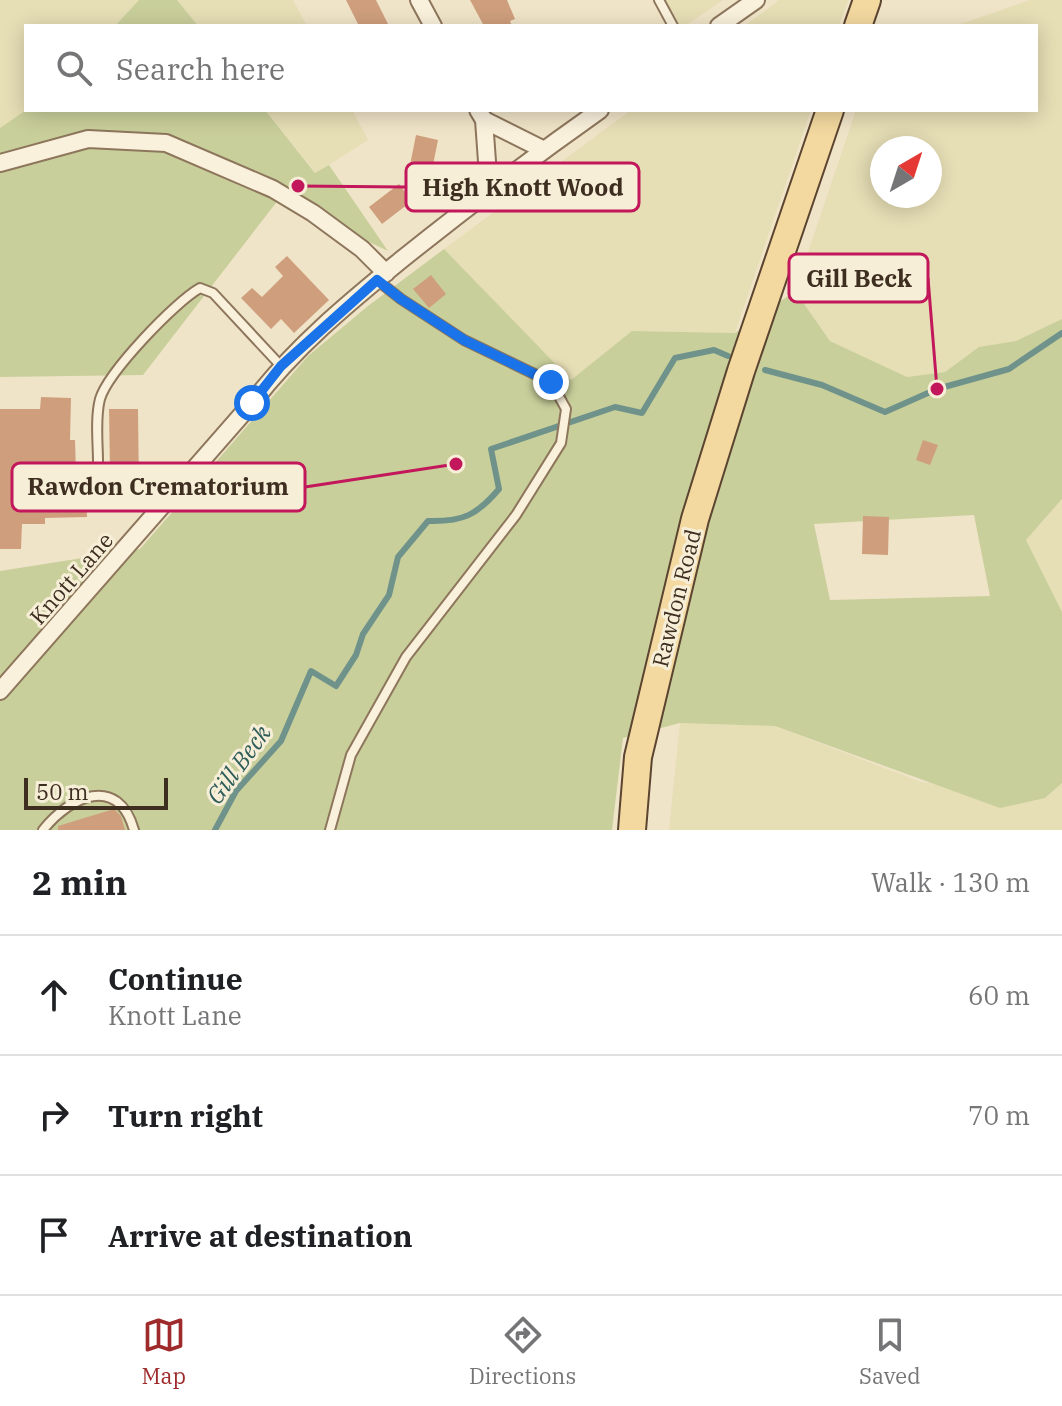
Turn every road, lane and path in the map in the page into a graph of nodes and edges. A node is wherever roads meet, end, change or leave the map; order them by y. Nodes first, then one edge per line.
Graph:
1 (419, 0) edge
2 (659, 0) edge
3 (756, 0) edge
4 (867, 0) edge
5 (432, 24) edge
6 (672, 24) edge
7 (722, 24) edge
8 (859, 24) edge
9 (597, 112) edge
10 (829, 112) edge
11 (481, 115) edge
12 (544, 150) junction
13 (0, 163) edge
14 (489, 189) junction
15 (382, 276) junction
16 (281, 366) junction
17 (98, 462) dead end
18 (0, 691) edge
19 (43, 830) edge
20 (134, 830) edge
21 (330, 830) edge
22 (632, 830) edge

1 - 5 street
2 - 6 lane
3 - 7 street
4 - 8 main road
9 - 12 street, Knott Lane
10 - 22 main road, Rawdon Road
11 - 12 street
11 - 14 street
12 - 14 street, Knott Lane
13 - 15 street
14 - 15 street, Knott Lane
15 - 16 street, Knott Lane
15 - 21 lane
16 - 17 lane
16 - 18 street, Knott Lane
19 - 20 lane

